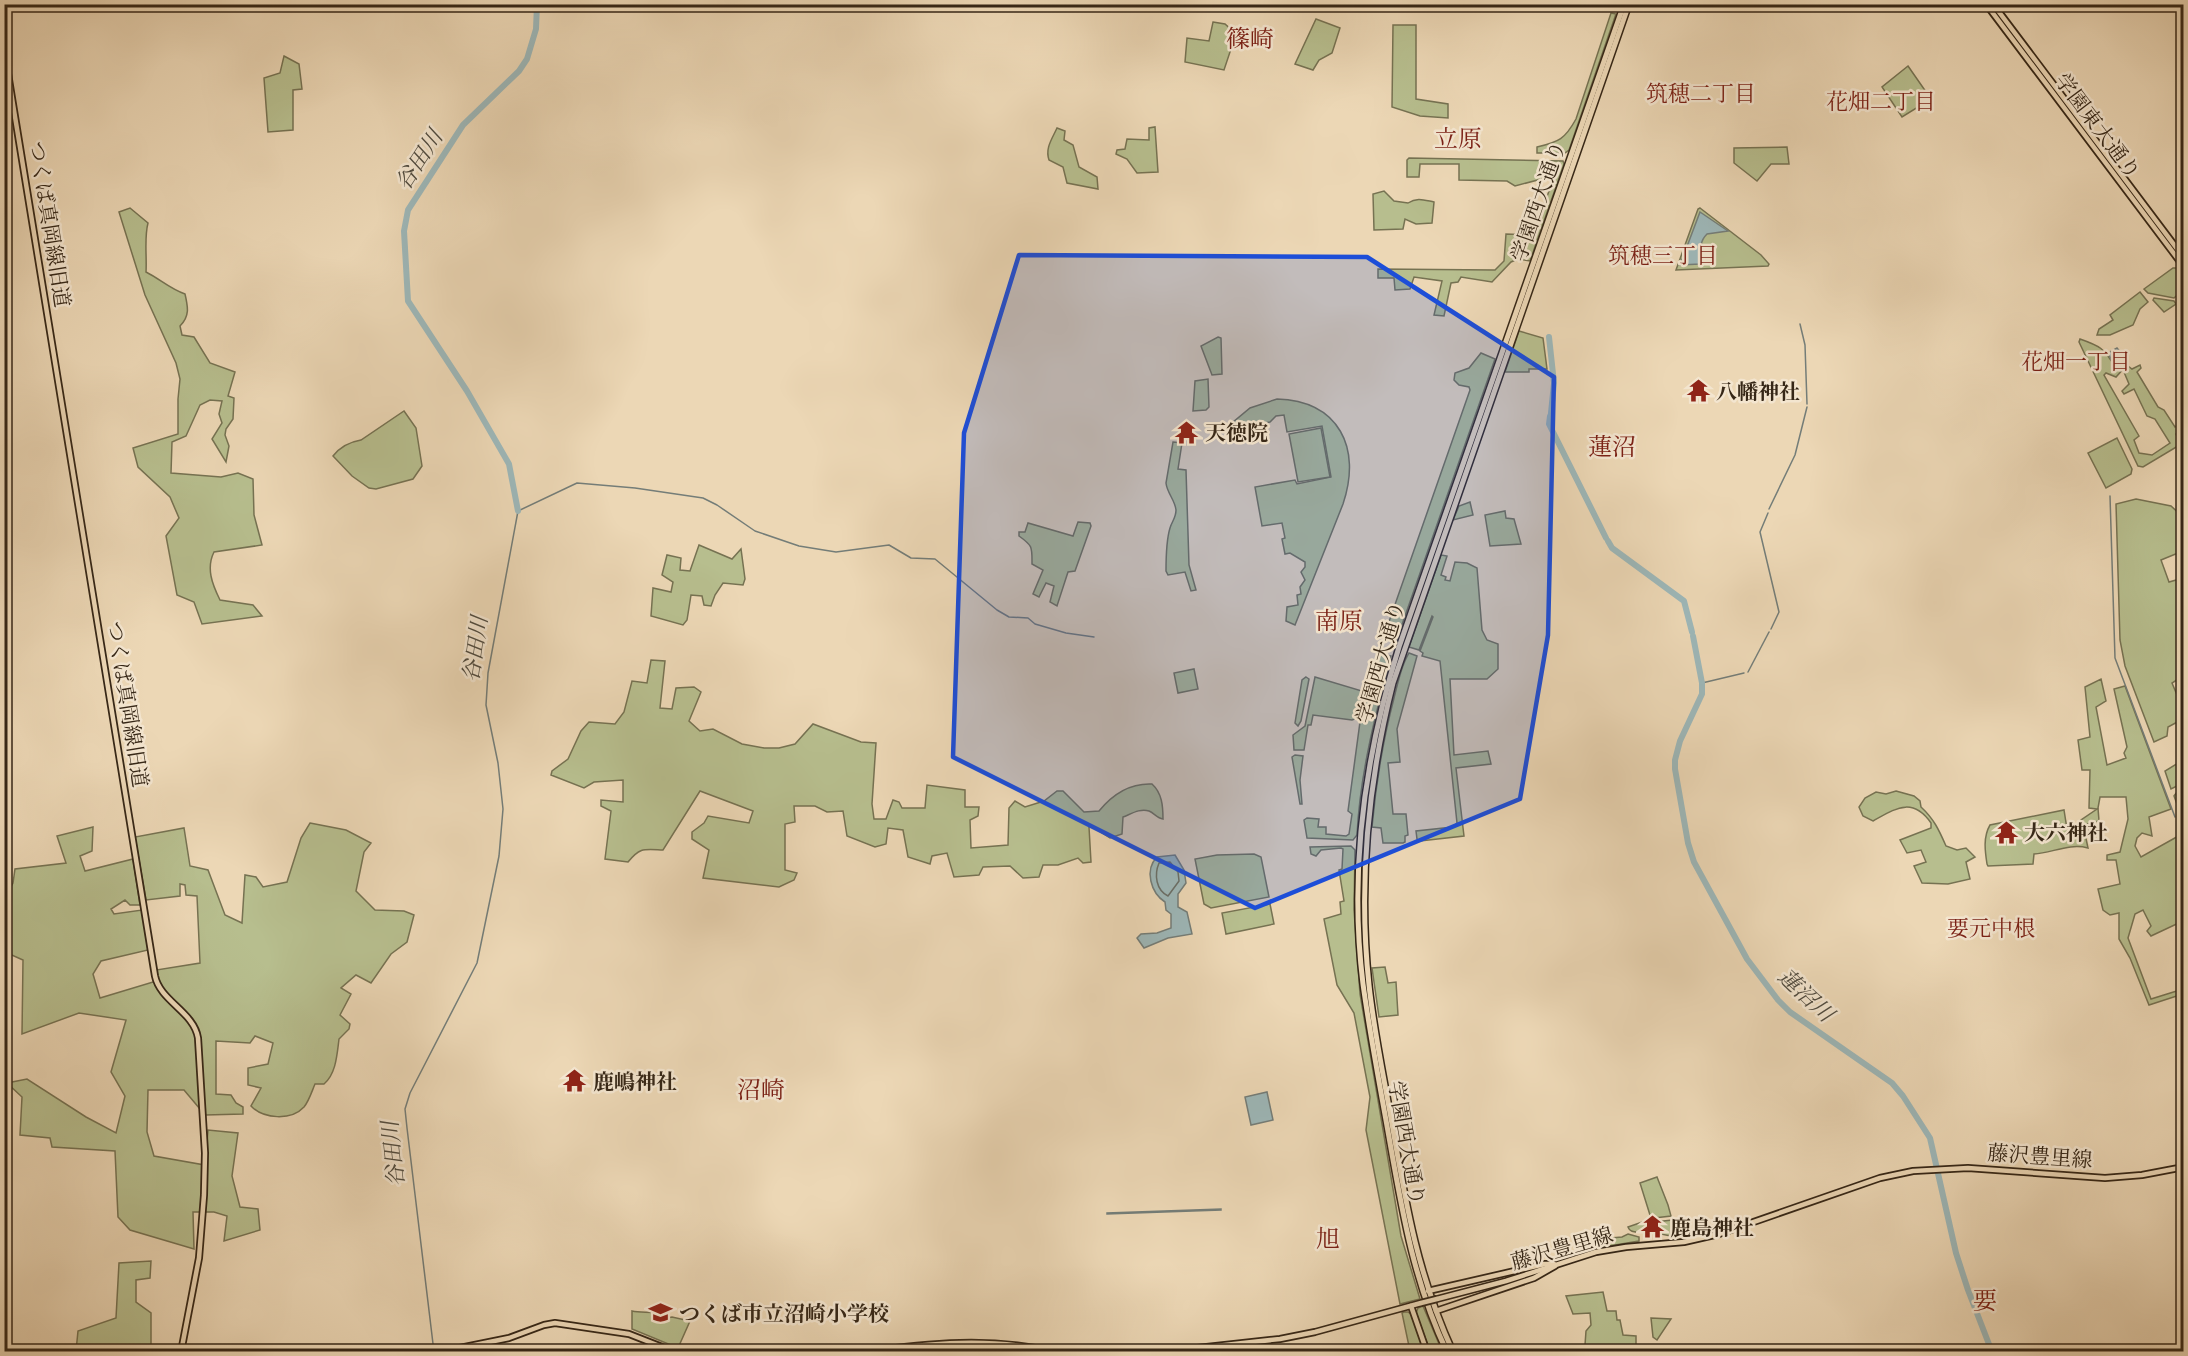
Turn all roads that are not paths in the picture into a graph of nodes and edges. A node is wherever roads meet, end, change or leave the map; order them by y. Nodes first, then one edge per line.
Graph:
1 (1624, 4) edge
2 (1629, 4) edge
3 (1986, 4) edge
4 (1993, 4) edge
5 (4, 49) edge
6 (2184, 258) edge
7 (2184, 267) edge
8 (2184, 1167) edge
9 (1557, 1264) junction
10 (1428, 1291) junction
11 (1411, 1306) junction
12 (1436, 1311) junction
13 (181, 1352) edge
14 (440, 1352) edge
15 (675, 1352) edge
16 (865, 1352) edge
17 (1055, 1352) edge
18 (1161, 1352) edge
19 (1427, 1352) edge
20 (1447, 1352) edge
21 (1453, 1352) edge

1 - 20 highway, 学園西大通り
2 - 10 highway, 学園西大通り
3 - 7 main road, 学園東大通り
4 - 6 main road, 学園東大通り
5 - 13 main road, つくば真岡線旧道
8 - 9 main road, 藤沢豊里線
9 - 10 main road
9 - 11 main road, 藤沢豊里線, bridge
9 - 12 main road
10 - 12 highway, 学園西大通り
11 - 18 main road, 藤沢豊里線
11 - 19 main road
12 - 21 highway, 学園西大通り
14 - 15 main road
16 - 17 main road

